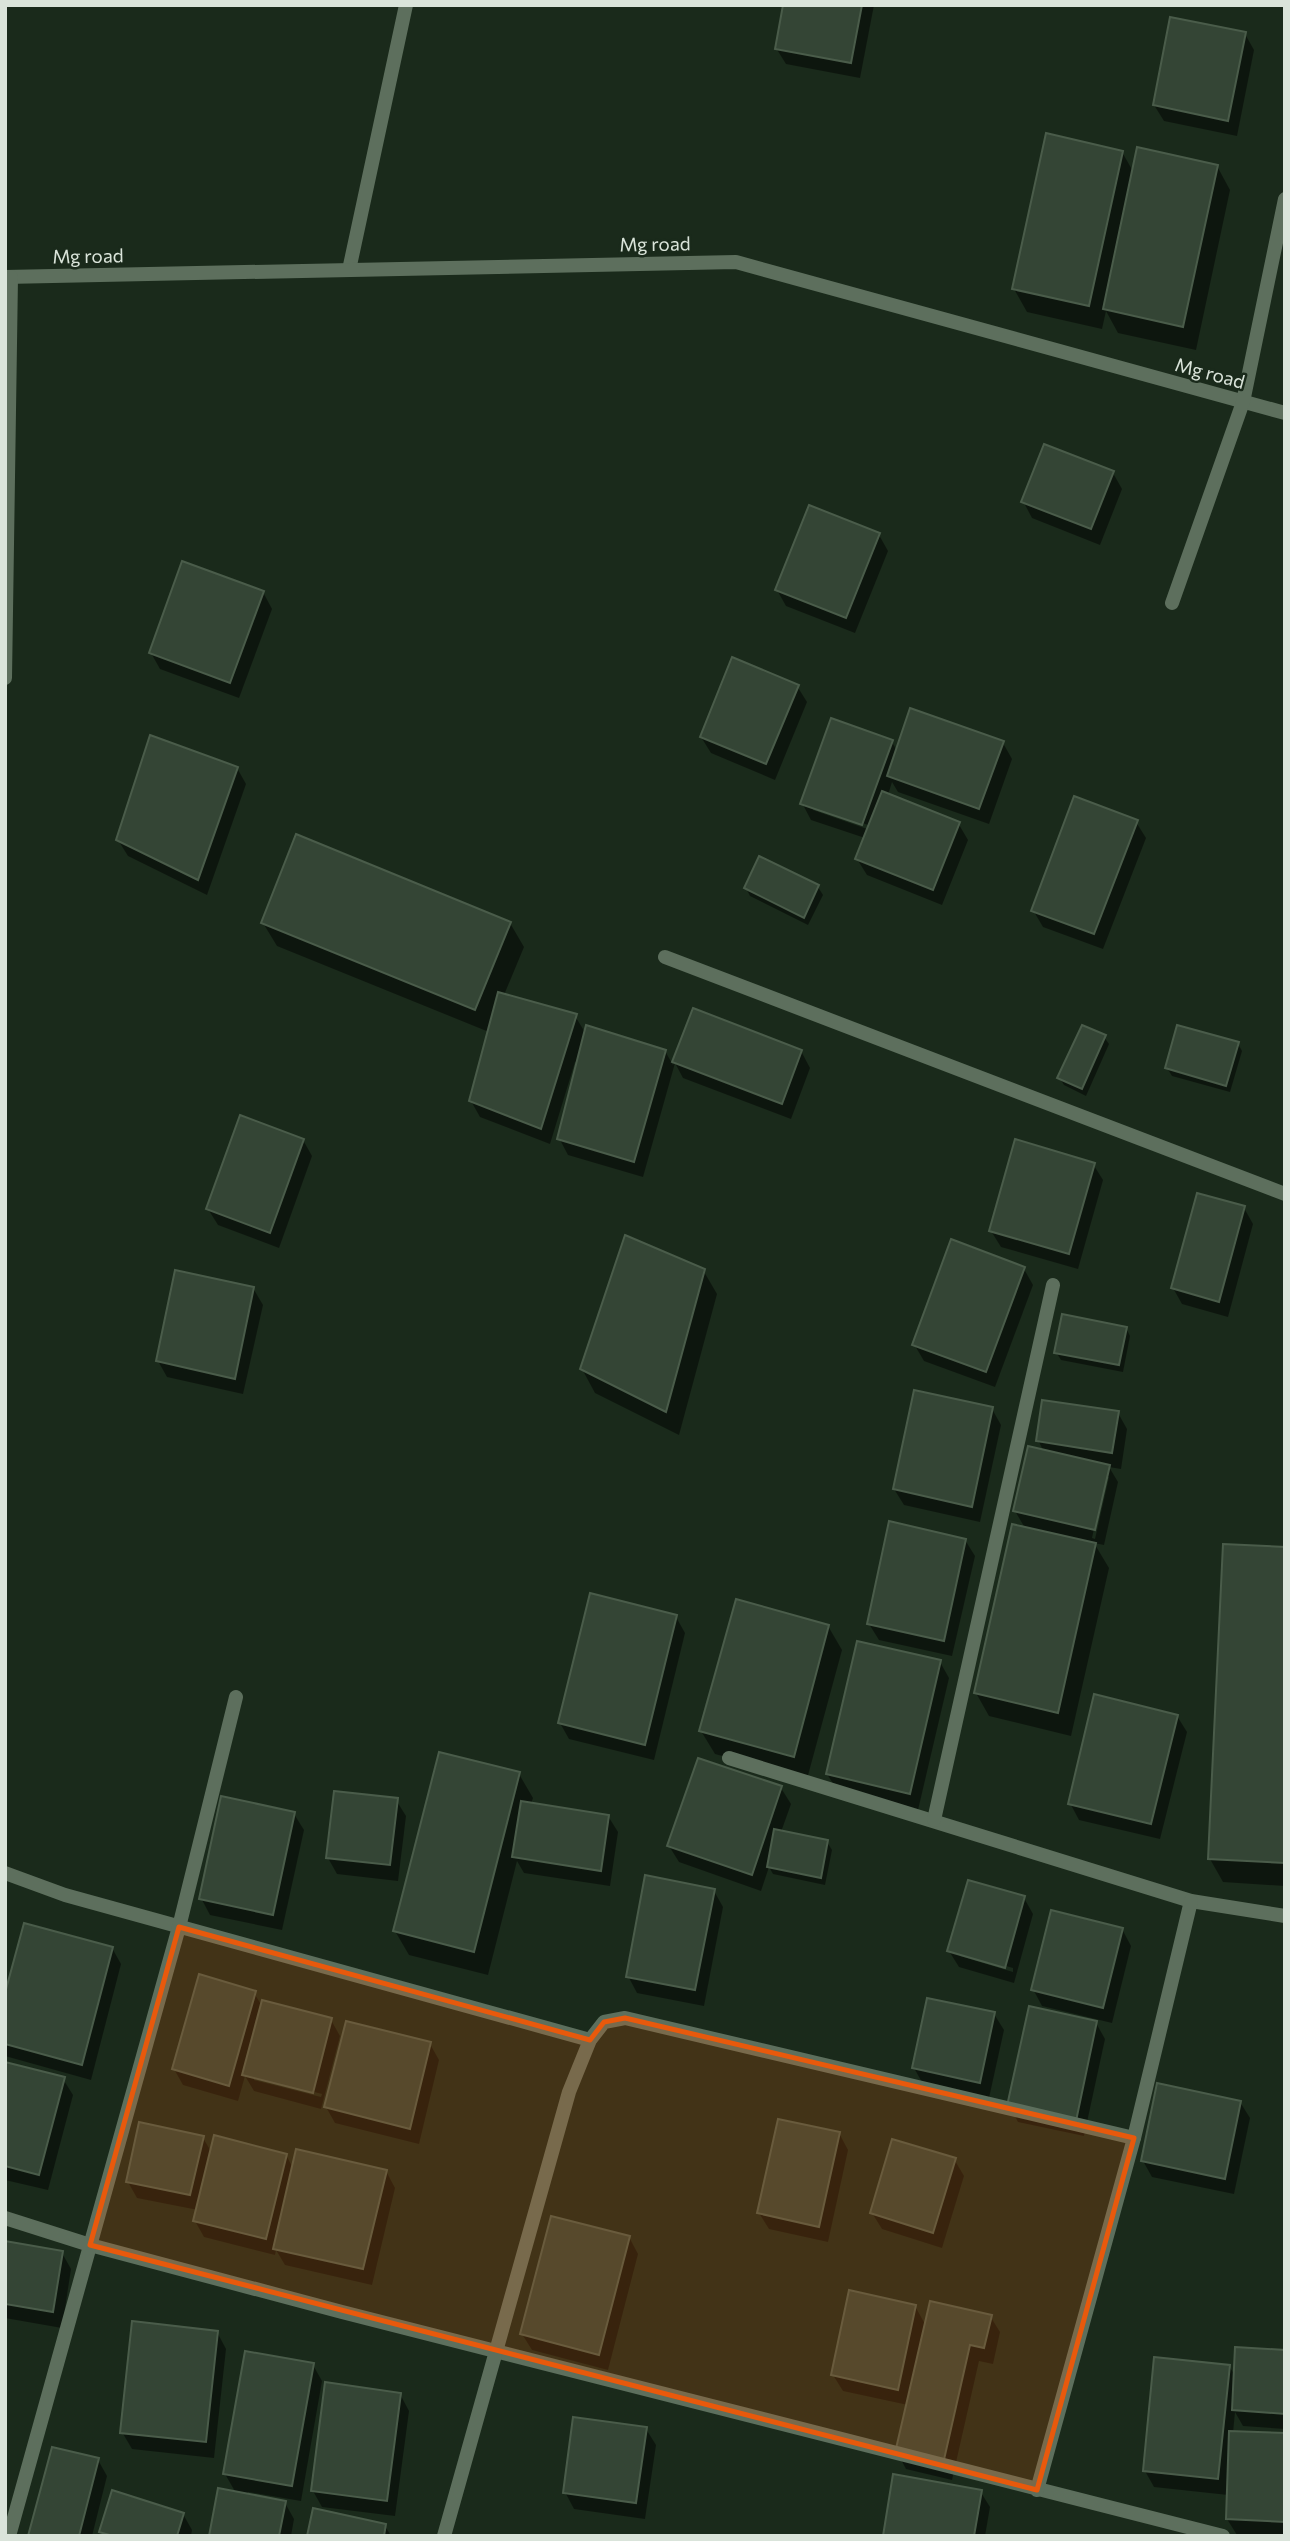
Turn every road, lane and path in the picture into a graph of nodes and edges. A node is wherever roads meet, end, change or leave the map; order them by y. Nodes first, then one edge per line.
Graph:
1 (406, 5) edge
2 (1285, 199) edge
3 (349, 270) junction
4 (8, 277) edge
5 (1243, 402) junction
6 (1285, 413) edge
7 (1172, 603) dead end
8 (5, 678) edge
9 (665, 957) dead end
10 (1285, 1194) edge
11 (1053, 1285) dead end
12 (236, 1697) dead end
13 (729, 1758) dead end
14 (934, 1820) junction
15 (5, 1873) edge
16 (1191, 1901) junction
17 (1285, 1916) edge
18 (179, 1927) junction
19 (590, 2040) junction
20 (1135, 2138) junction
21 (5, 2218) edge
22 (90, 2245) junction
23 (496, 2351) junction
24 (1037, 2490) junction
25 (9, 2536) edge
26 (444, 2536) edge
27 (1223, 2536) edge

1 - 3 street
2 - 5 street
3 - 4 street, Mg road
3 - 5 street, Mg road
4 - 8 street
5 - 6 street, Mg road
5 - 7 street
9 - 10 street
11 - 14 street
12 - 18 street
13 - 14 street
14 - 16 street
15 - 18 street
16 - 17 street
16 - 20 street
18 - 19 street
18 - 22 street
19 - 20 street
19 - 23 street
20 - 24 street
21 - 22 street
22 - 23 street
22 - 25 street
23 - 24 street
23 - 26 street
24 - 27 street

